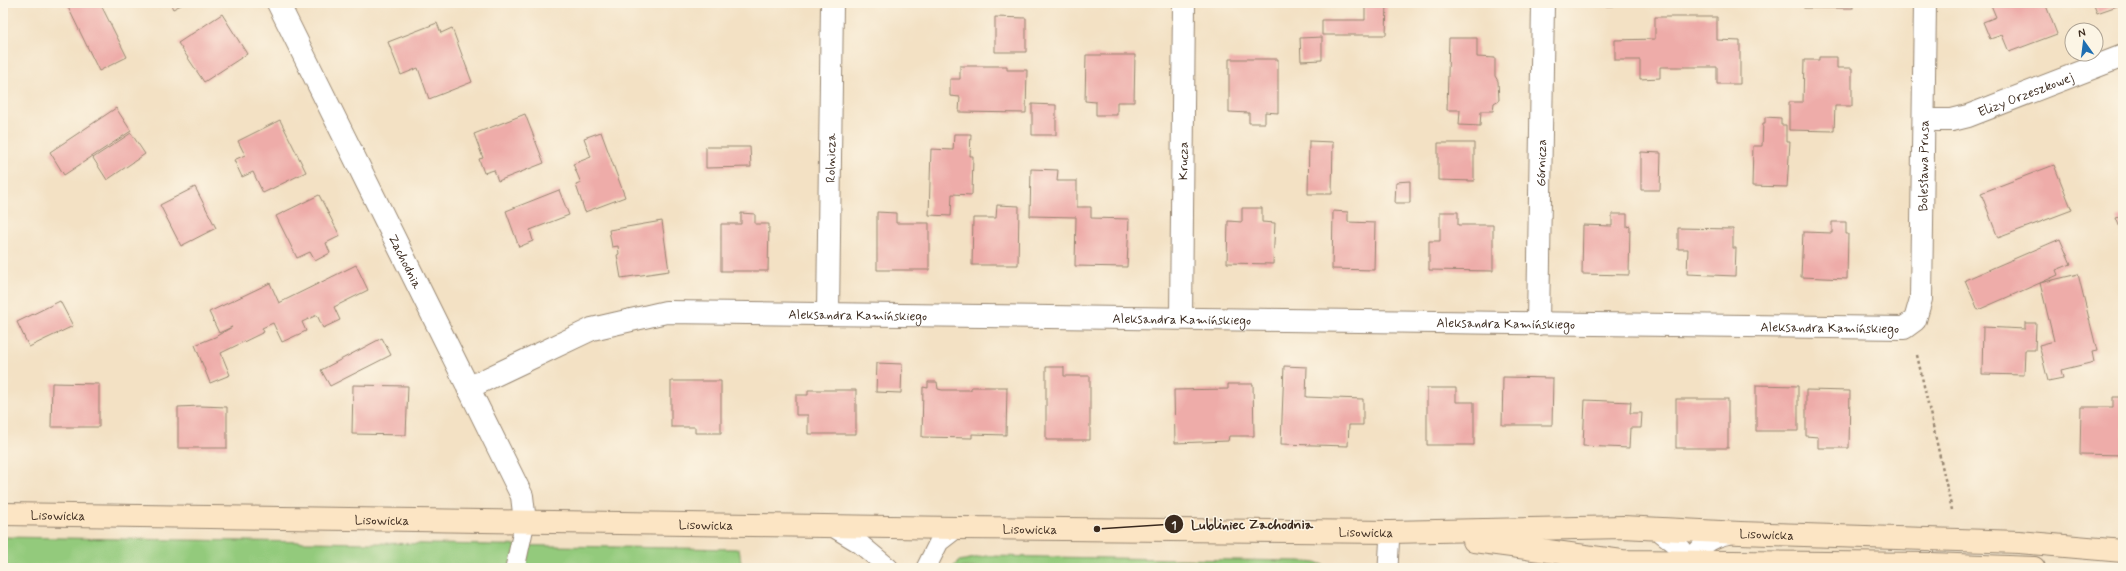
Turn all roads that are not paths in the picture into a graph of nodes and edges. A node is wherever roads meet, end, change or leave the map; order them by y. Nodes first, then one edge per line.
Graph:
1 (278, 3) edge
2 (832, 3) edge
3 (1184, 3) edge
4 (1542, 3) edge
5 (1925, 3) edge
6 (2123, 56) edge
7 (1925, 120) junction
8 (828, 313) junction
9 (1181, 318) junction
10 (1538, 324) junction
11 (1910, 325) joint
12 (468, 388) junction
13 (3, 514) edge
14 (525, 522) junction
15 (831, 526) junction
16 (957, 528) junction
17 (1655, 528) junction
18 (1400, 532) junction
19 (1740, 533) junction
20 (2123, 551) edge
21 (1691, 565) edge
22 (515, 568) edge
23 (889, 568) edge
24 (926, 568) edge
25 (1388, 568) edge
26 (2034, 568) edge

1 - 12 street, Zachodnia
2 - 8 street, Rolnicza
3 - 9 street, Krucza
4 - 10 street, Górnicza
5 - 7 street, Bolesława Prusa
6 - 7 street, Elizy Orzeszkowej
7 - 11 street, Bolesława Prusa
8 - 9 street, Aleksandra Kamińskiego
8 - 12 street, Aleksandra Kamińskiego
9 - 10 street, Aleksandra Kamińskiego
10 - 11 street, Aleksandra Kamińskiego
12 - 14 street, Zachodnia
13 - 14 main road, Lisowicka
14 - 15 main road, Lisowicka
14 - 22 lane
15 - 16 main road, Lisowicka
15 - 23 lane
16 - 18 main road, Lisowicka
16 - 24 lane
17 - 18 main road, Lisowicka
17 - 19 main road, Lisowicka
17 - 21 lane
18 - 21 main road, Lisowicka
18 - 25 lane
19 - 20 main road, Lisowicka
19 - 21 lane
21 - 26 main road, Lisowicka

